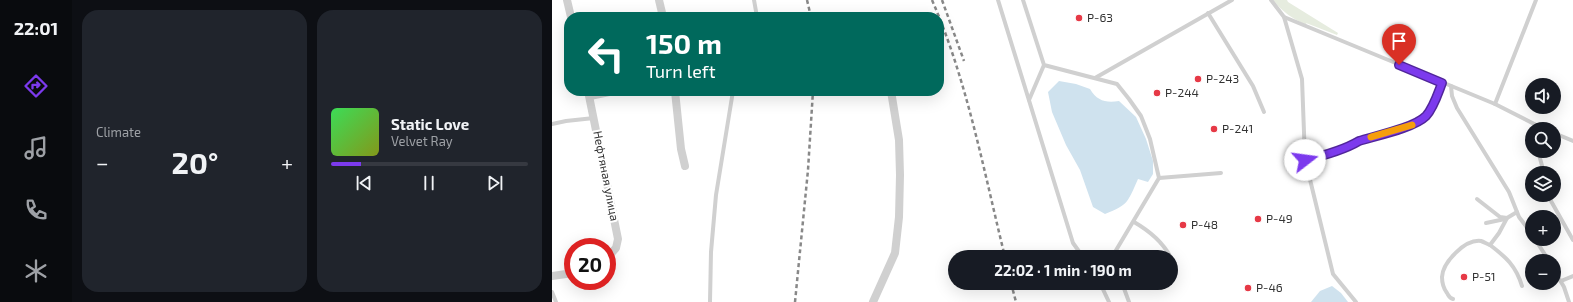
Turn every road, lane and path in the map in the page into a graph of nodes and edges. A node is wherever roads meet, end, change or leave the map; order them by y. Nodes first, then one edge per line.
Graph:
1 (567, 0) edge
2 (659, 0) edge
3 (754, 0) edge
4 (998, 0) edge
5 (1023, 0) edge
6 (1232, 0) edge
7 (1271, 0) edge
8 (1536, 0) edge
9 (570, 12) edge
10 (662, 12) edge
11 (756, 12) edge
12 (1208, 13) junction
13 (1284, 17) junction
14 (1044, 64) junction
15 (1094, 79) junction
16 (1442, 83) junction
17 (1451, 86) junction
18 (590, 96) edge
19 (676, 96) edge
20 (732, 96) edge
21 (892, 96) edge
22 (1029, 100) junction
23 (1495, 104) junction
24 (1264, 112) dead end
25 (594, 118) junction
26 (1528, 122) edge
27 (552, 124) edge
28 (1561, 136) edge
29 (1573, 141) edge
30 (1305, 160) junction
31 (685, 166) dead end
32 (1221, 173) dead end
33 (1159, 178) junction
34 (1477, 199) dead end
35 (1552, 202) edge
36 (1517, 212) junction
37 (1507, 218) junction
38 (1134, 222) junction
39 (1486, 223) dead end
40 (1525, 224) edge
41 (1573, 240) edge
42 (1490, 245) junction
43 (616, 248) edge
44 (1078, 250) edge
45 (1116, 250) edge
46 (1167, 250) edge
47 (564, 274) edge
48 (552, 276) edge
49 (1573, 276) edge
50 (1561, 281) joint
51 (1522, 286) dead end
52 (1103, 290) edge
53 (1125, 290) edge
54 (552, 292) edge
55 (1453, 299) dead end
56 (556, 302) edge
57 (710, 302) edge
58 (873, 302) edge
59 (1109, 302) edge
60 (1129, 302) edge
61 (1356, 302) edge
62 (1569, 302) edge

1 - 9 street
2 - 10 street
3 - 11 lane
4 - 22 lane
5 - 14 lane
6 - 12 lane
7 - 13 lane
8 - 23 lane
12 - 15 lane
12 - 24 lane
13 - 16 lane
13 - 30 lane
14 - 15 lane
14 - 22 lane
15 - 33 lane
16 - 17 lane
16 - 30 lane
17 - 23 lane
17 - 36 lane
18 - 25 street, Нефтяная улица
19 - 31 street
20 - 57 lane
21 - 58 street
22 - 44 lane
23 - 26 lane
25 - 27 lane
25 - 43 street, Нефтяная улица
28 - 29 lane
30 - 61 lane
32 - 33 lane
33 - 38 lane
34 - 37 lane
35 - 41 lane
36 - 37 lane
36 - 40 lane
37 - 39 lane
37 - 42 lane
38 - 45 lane
38 - 46 lane
42 - 51 lane
42 - 55 lane
47 - 48 street
49 - 50 lane
50 - 62 lane
52 - 59 lane
53 - 60 lane
54 - 56 lane

